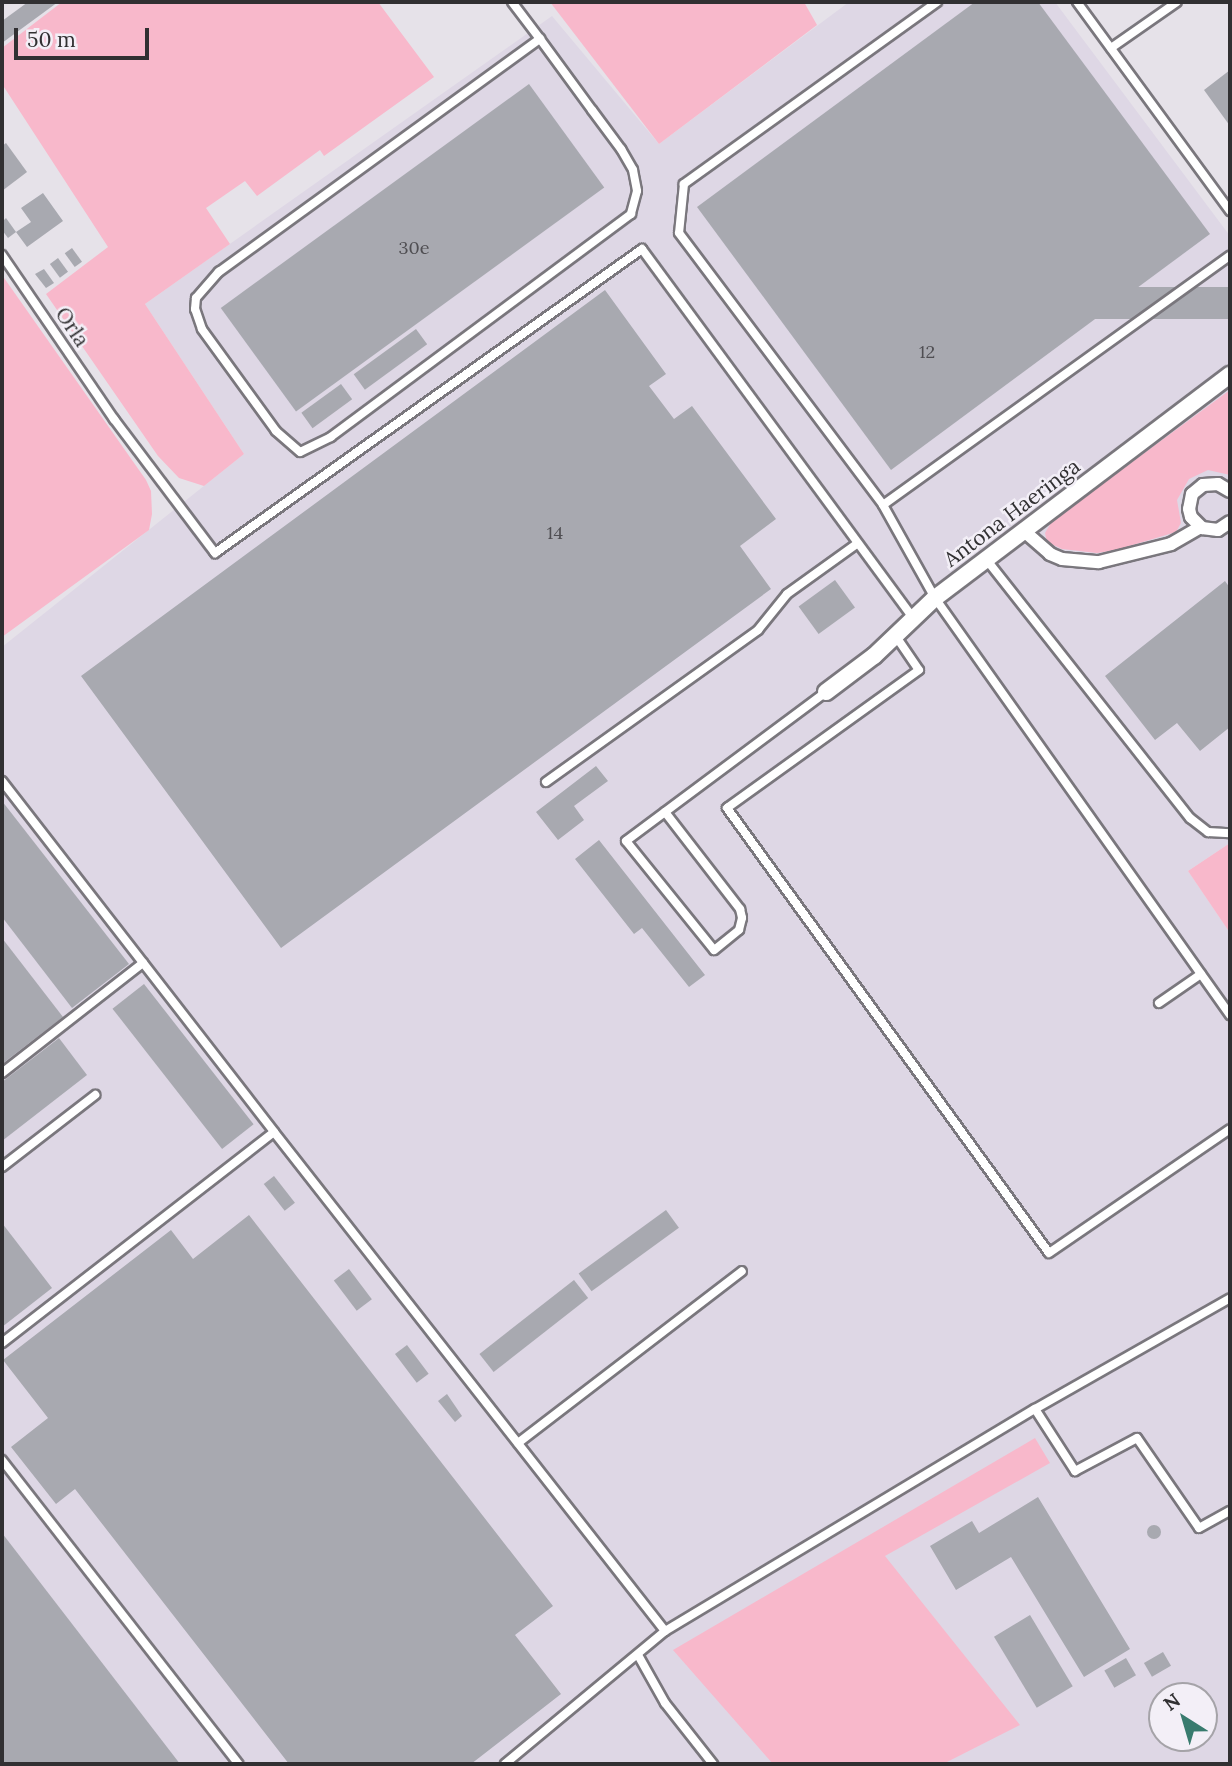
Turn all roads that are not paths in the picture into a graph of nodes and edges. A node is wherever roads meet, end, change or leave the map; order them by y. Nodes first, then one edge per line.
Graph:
1 (512, 2) edge
2 (937, 2) edge
3 (1077, 2) edge
4 (1177, 2) edge
5 (540, 39) junction
6 (1111, 48) junction
7 (1230, 211) edge
8 (2, 255) edge
9 (1230, 256) edge
10 (1230, 376) edge
11 (1230, 491) edge
12 (883, 505) junction
13 (1230, 522) edge
14 (1200, 527) junction
15 (1024, 531) junction
16 (858, 543) junction
17 (986, 559) junction
18 (935, 598) junction
19 (912, 617) junction
20 (895, 635) junction
21 (827, 692) joint
22 (2, 781) edge
23 (546, 782) dead end
24 (665, 812) junction
25 (1230, 833) edge
26 (143, 963) junction
27 (1201, 974) junction
28 (1159, 1003) dead end
29 (1230, 1015) edge
30 (2, 1073) edge
31 (95, 1095) dead end
32 (1230, 1129) edge
33 (274, 1132) junction
34 (2, 1167) edge
35 (742, 1271) dead end
36 (1230, 1298) edge
37 (2, 1343) edge
38 (1035, 1409) junction
39 (518, 1443) junction
40 (2, 1460) edge
41 (1230, 1511) edge
42 (665, 1631) junction
43 (638, 1654) junction
44 (239, 1764) edge
45 (505, 1764) edge
46 (713, 1764) edge

1 - 5 lane
2 - 12 lane
3 - 6 lane
4 - 6 lane
5 - 5 lane
6 - 7 lane
8 - 16 lane, Orla
9 - 12 lane
10 - 15 street, Antona Haeringa
11 - 14 street
12 - 18 lane
13 - 14 street
14 - 15 street
15 - 17 street, Antona Haeringa
16 - 19 lane
16 - 23 lane
17 - 18 street, Antona Haeringa
17 - 25 lane
18 - 19 street, Antona Haeringa
18 - 27 lane
19 - 20 street, Antona Haeringa
20 - 21 street, Antona Haeringa
20 - 32 lane
21 - 24 lane
22 - 26 lane
24 - 24 lane
26 - 30 lane
26 - 33 lane
27 - 28 lane
27 - 29 lane
31 - 34 lane
33 - 37 lane
33 - 39 lane
35 - 39 lane
36 - 38 lane
38 - 41 lane
38 - 42 lane
39 - 42 lane
40 - 44 lane
42 - 43 lane
43 - 45 lane
43 - 46 lane

